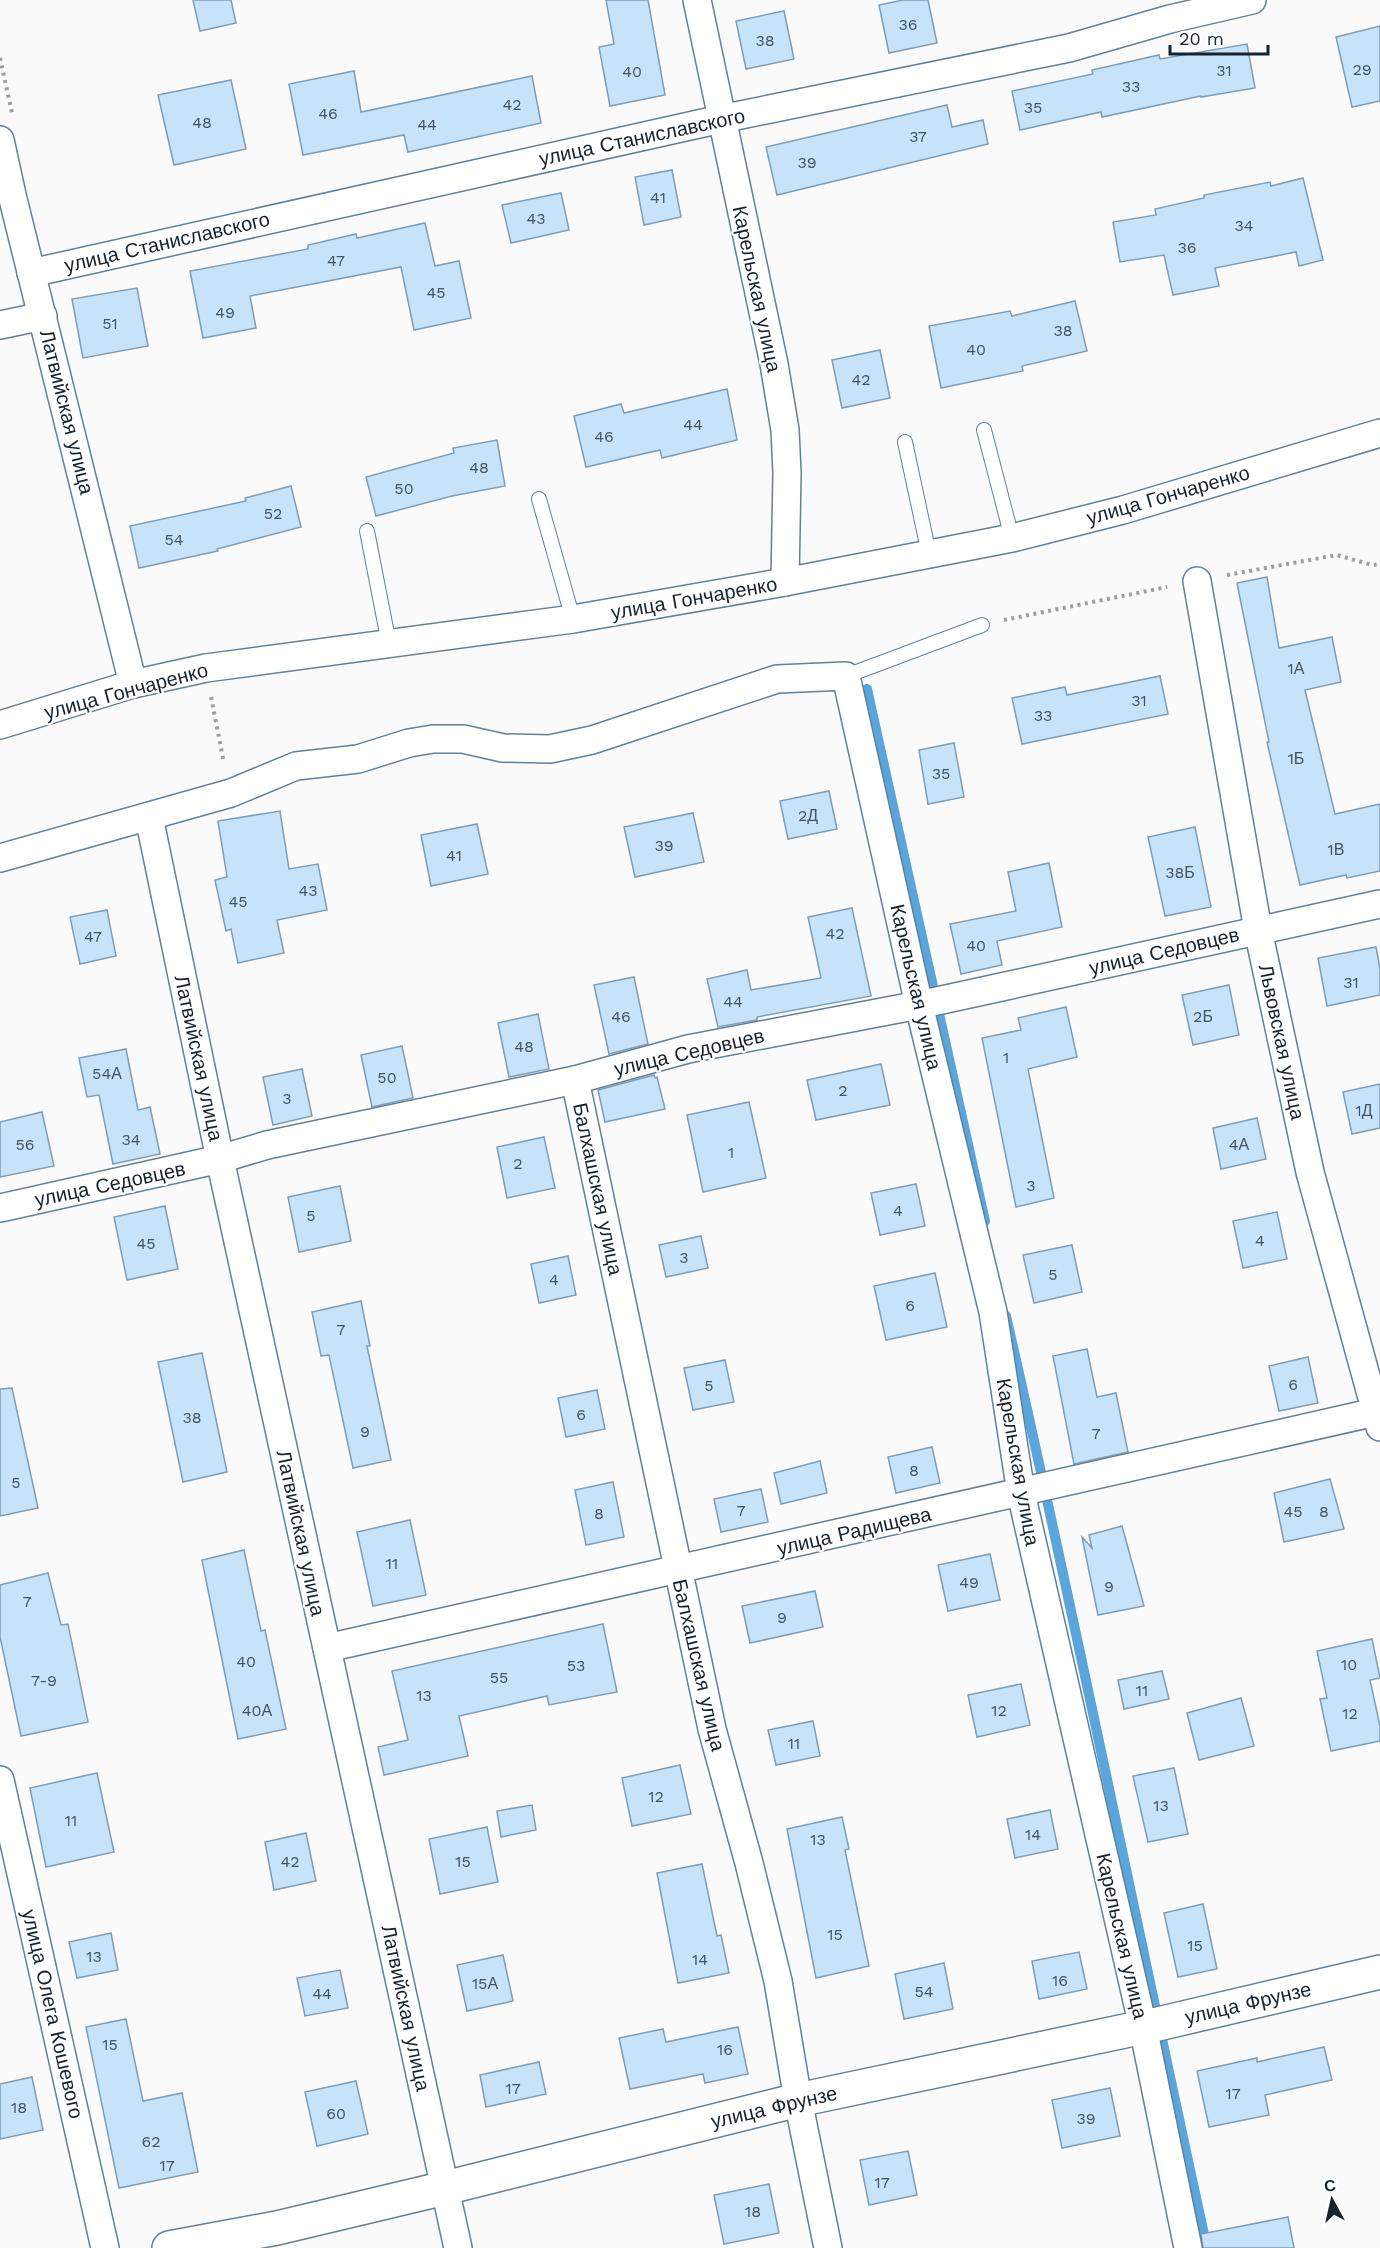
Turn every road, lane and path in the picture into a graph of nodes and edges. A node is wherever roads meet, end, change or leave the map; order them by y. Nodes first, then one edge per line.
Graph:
1 (697, 0) edge
2 (1252, 0) edge
3 (721, 119) junction
4 (0, 140) edge
5 (31, 273) junction
6 (43, 316) junction
7 (0, 326) edge
8 (984, 430) dead end
9 (1380, 434) edge
10 (905, 442) dead end
11 (539, 499) dead end
12 (367, 531) dead end
13 (1012, 538) junction
14 (929, 554) junction
15 (1197, 581) dead end
16 (785, 582) junction
17 (573, 619) junction
18 (982, 625) dead end
19 (389, 644) junction
20 (846, 676) junction
21 (134, 684) junction
22 (211, 701) dead end
23 (0, 725) edge
24 (225, 768) dead end
25 (149, 817) junction
26 (0, 858) edge
27 (1380, 904) edge
28 (1258, 930) junction
29 (919, 1005) junction
30 (575, 1080) junction
31 (220, 1160) junction
32 (0, 1208) edge
33 (1379, 1417) edge
34 (1021, 1493) junction
35 (678, 1570) junction
36 (327, 1648) junction
37 (0, 1780) edge
38 (1380, 1972) edge
39 (1143, 2027) junction
40 (798, 2100) junction
41 (445, 2188) junction
42 (105, 2248) edge
43 (169, 2248) edge
44 (458, 2248) edge
45 (828, 2248) edge
46 (1188, 2248) edge

1 - 3 street, Карельская улица
2 - 3 street, улица Станиславского
3 - 5 street, улица Станиславского
3 - 16 street, Карельская улица
4 - 5 street, Латвийская улица
5 - 6 street, Латвийская улица
6 - 7 street
6 - 21 street, Латвийская улица
8 - 13 lane
9 - 13 street, улица Гончаренко
10 - 14 lane
11 - 17 lane
12 - 19 lane
13 - 14 street, улица Гончаренко
14 - 16 street, улица Гончаренко
15 - 28 street, Львовская улица
16 - 17 street, улица Гончаренко
17 - 19 street, улица Гончаренко
18 - 20 lane
19 - 21 street, улица Гончаренко
20 - 25 street
20 - 29 street, Карельская улица
21 - 23 street, улица Гончаренко
22 - 24 path
25 - 26 street
25 - 31 street, Латвийская улица
27 - 28 street, улица Седовцев
28 - 29 street, улица Седовцев
28 - 33 street, Львовская улица
29 - 30 street, улица Седовцев
29 - 34 street, Карельская улица
30 - 31 street, улица Седовцев
30 - 35 street, Балхашская улица
31 - 32 street, улица Седовцев
31 - 36 street, Латвийская улица
33 - 34 street, улица Радищева
34 - 35 street, улица Радищева
34 - 39 street, Карельская улица
35 - 36 street, улица Радищева
35 - 40 street, Балхашская улица
36 - 41 street, Латвийская улица
37 - 42 street, улица Олега Кошевого
38 - 39 street, улица Фрунзе
39 - 40 street, улица Фрунзе
39 - 46 street, Карельская улица
40 - 41 street, улица Фрунзе
40 - 45 street, Балхашская улица
41 - 43 street, улица Фрунзе
41 - 44 street, Латвийская улица

